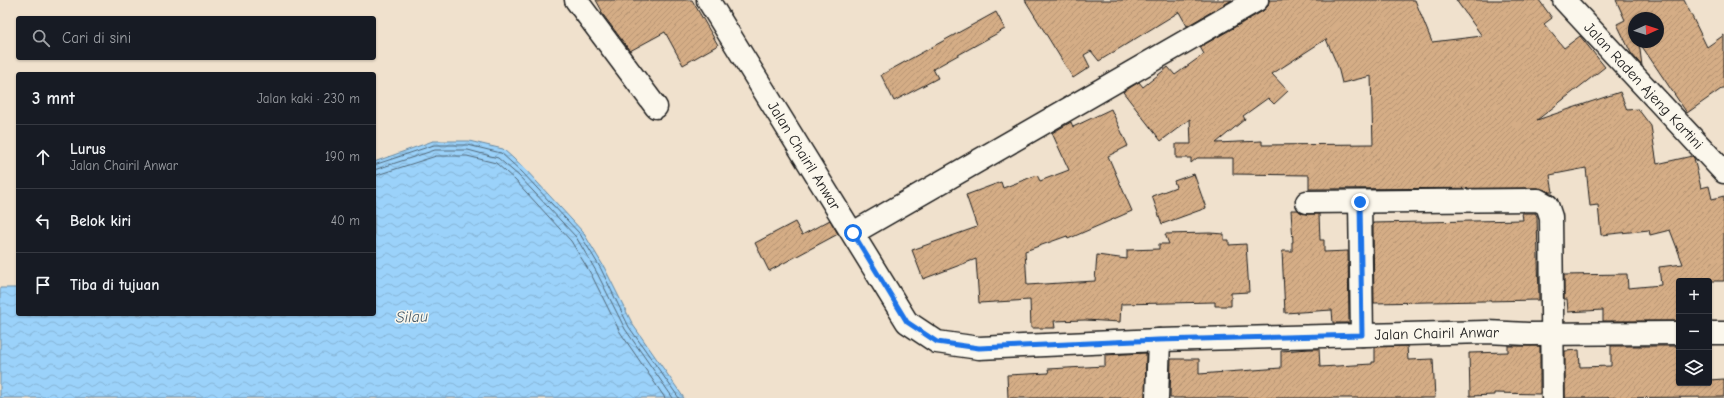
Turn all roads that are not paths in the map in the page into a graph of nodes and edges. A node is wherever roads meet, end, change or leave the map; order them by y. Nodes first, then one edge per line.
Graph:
1 (576, 0) edge
2 (708, 0) edge
3 (1257, 0) edge
4 (1564, 0) edge
5 (656, 107) dead end
6 (1724, 172) edge
7 (1307, 202) dead end
8 (1360, 202) junction
9 (853, 233) junction
10 (1552, 333) junction
11 (1676, 333) edge
12 (1712, 333) edge
13 (1724, 333) edge
14 (1362, 335) junction
15 (1158, 340) junction
16 (1157, 398) edge
17 (1553, 398) edge

1 - 5 street
2 - 9 street, Jalan Chairil Anwar
3 - 9 street
4 - 6 street, Jalan Raden Ajeng Kartini
7 - 8 street
8 - 10 street
8 - 14 street
9 - 15 street, Jalan Chairil Anwar
10 - 11 street, Jalan Chairil Anwar
10 - 14 street, Jalan Chairil Anwar
10 - 17 street
12 - 13 street
14 - 15 street, Jalan Chairil Anwar
15 - 16 street

